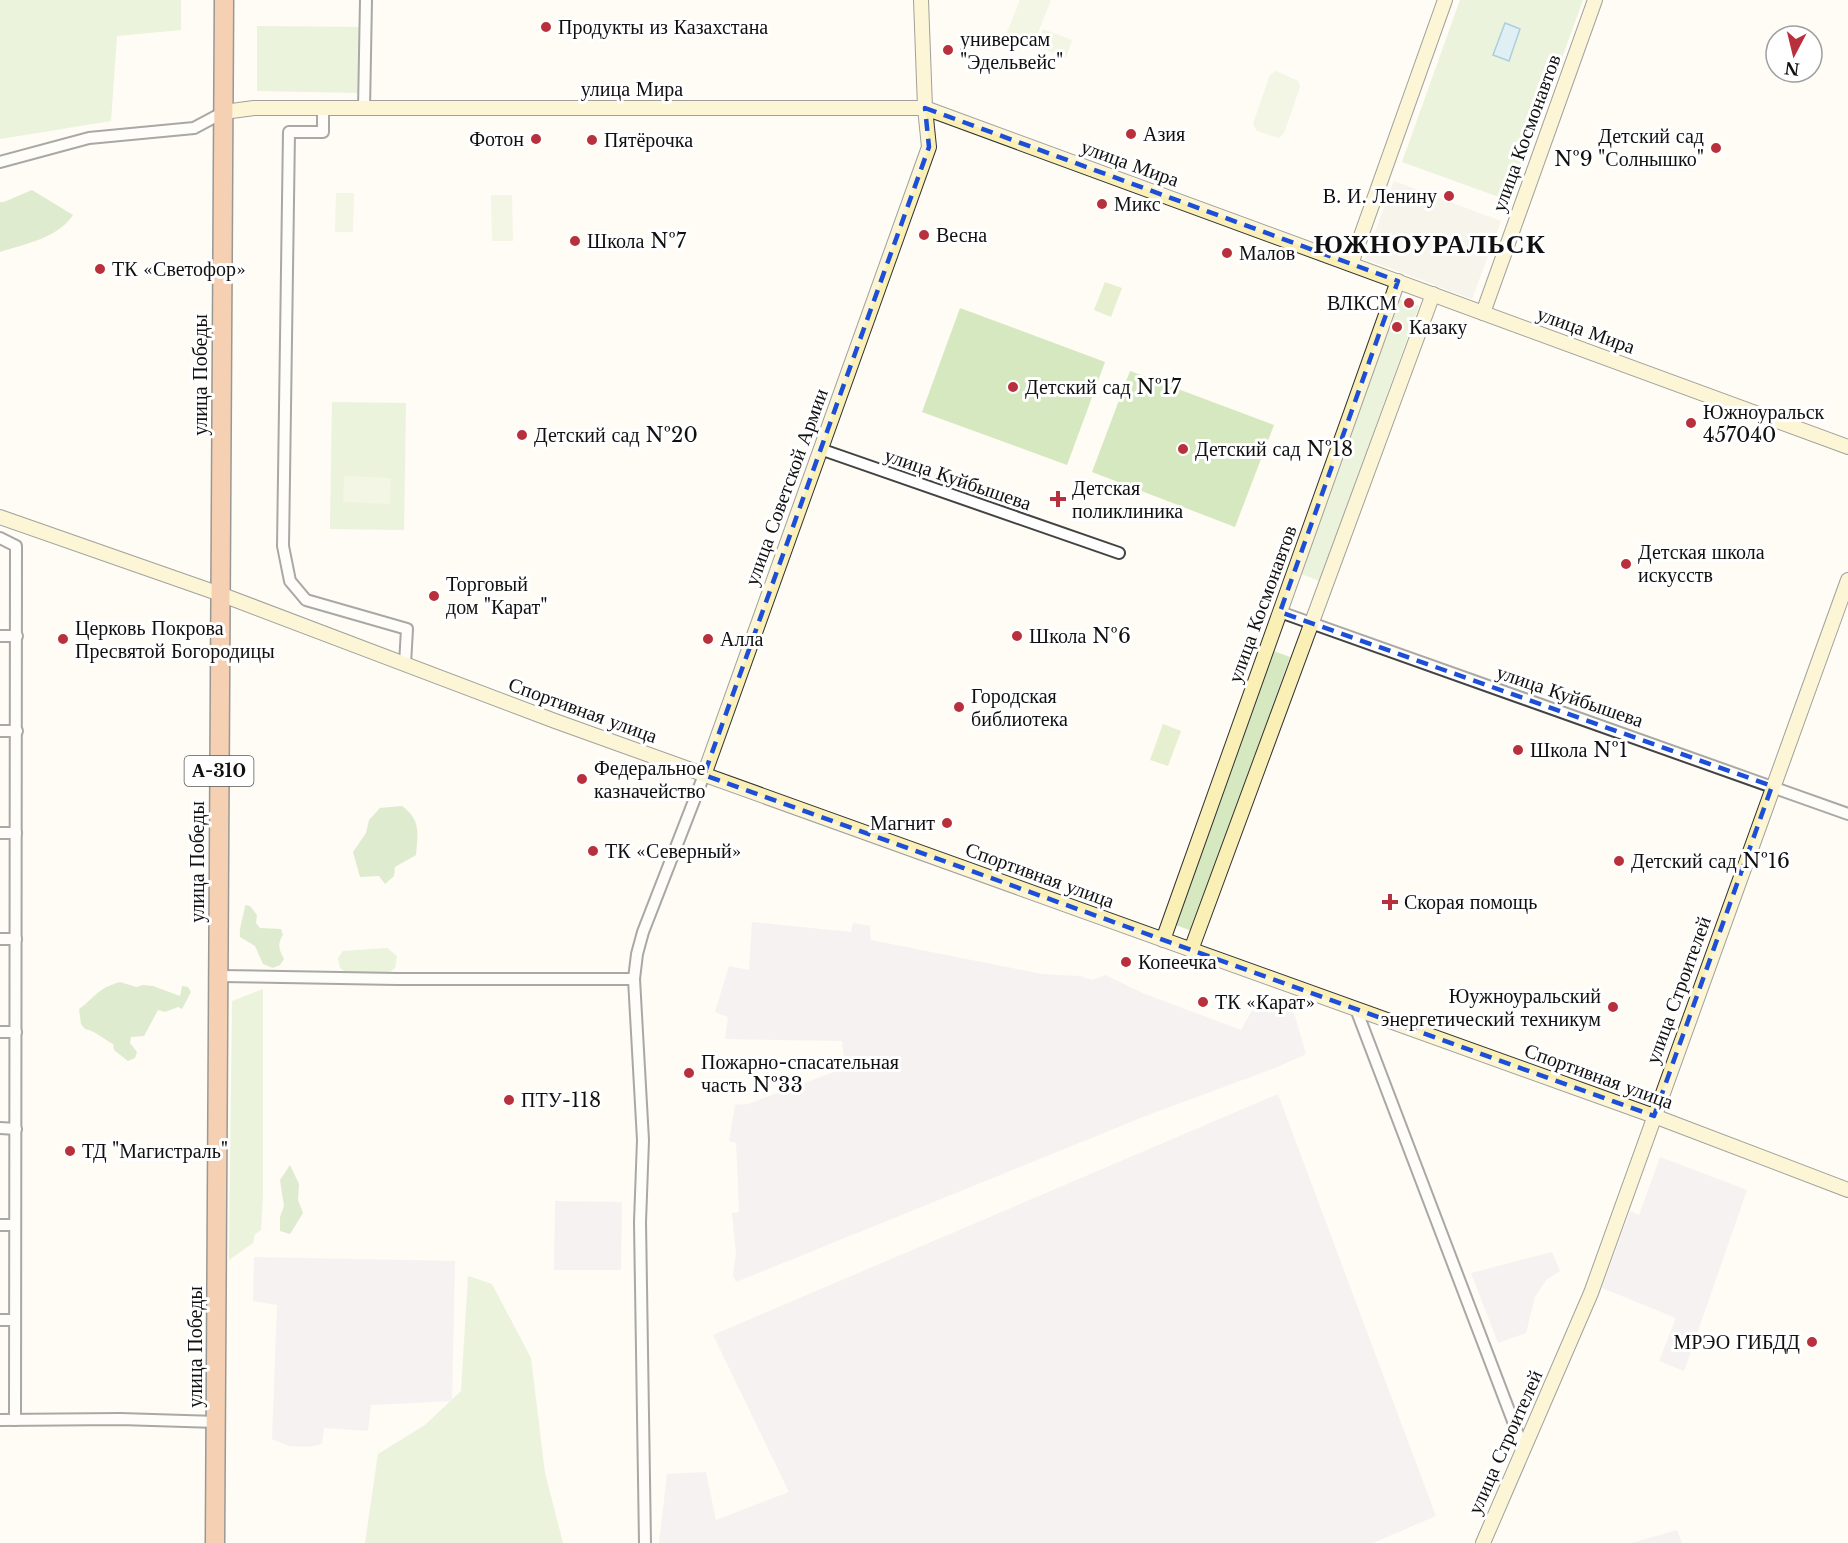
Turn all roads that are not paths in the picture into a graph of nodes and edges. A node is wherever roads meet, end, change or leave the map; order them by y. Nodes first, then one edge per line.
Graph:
1 (224, 0) edge
2 (366, 0) edge
3 (921, 0) edge
4 (1445, 0) edge
5 (1595, 0) edge
6 (925, 108) junction
7 (323, 109) junction
8 (364, 109) junction
9 (224, 112) junction
10 (0, 162) edge
11 (1351, 264) junction
12 (1398, 281) junction
13 (1433, 294) junction
14 (1482, 313) junction
15 (1848, 447) edge
16 (820, 449) junction
17 (0, 516) edge
18 (0, 538) edge
19 (1119, 553) dead end
20 (1848, 580) edge
21 (220, 594) junction
22 (1280, 612) junction
23 (1311, 623) junction
24 (0, 636) edge
25 (17, 636) junction
26 (405, 664) junction
27 (0, 731) edge
28 (17, 731) junction
29 (704, 775) junction
30 (1773, 786) junction
31 (1848, 814) edge
32 (0, 833) edge
33 (16, 833) junction
34 (0, 939) edge
35 (16, 939) junction
36 (1162, 940) junction
37 (1191, 950) junction
38 (220, 976) junction
39 (634, 979) junction
40 (1356, 1009) junction
41 (0, 1032) edge
42 (16, 1032) junction
43 (1654, 1116) junction
44 (0, 1128) edge
45 (16, 1128) junction
46 (1848, 1190) edge
47 (0, 1225) edge
48 (15, 1225) junction
49 (0, 1320) edge
50 (15, 1320) junction
51 (0, 1420) edge
52 (15, 1420) junction
53 (217, 1422) junction
54 (1524, 1450) junction
55 (215, 1543) edge
56 (645, 1543) edge
57 (1483, 1543) edge

1 - 9 highway, улица Победы / А-310
2 - 8 street
3 - 6 street, улица Советской Армии
4 - 11 street
5 - 14 street, улица Космонавтов
6 - 8 street, улица Мира
6 - 11 street, улица Мира
6 - 16 street, улица Советской Армии
7 - 8 street, улица Мира
7 - 9 street, улица Мира
7 - 26 street
9 - 10 street
9 - 21 highway, улица Победы / А-310
11 - 12 street, улица Мира
12 - 13 street, улица Мира
12 - 22 street, улица Космонавтов
13 - 14 street, улица Мира
13 - 23 street
14 - 15 street, улица Мира
16 - 19 street, улица Куйбышева
16 - 29 street, улица Советской Армии
17 - 21 street, Спортивная улица
18 - 25 street
20 - 30 street, улица Строителей
21 - 26 street, Спортивная улица
21 - 38 highway, улица Победы / А-310
22 - 23 street, улица Куйбышева
22 - 36 street, улица Космонавтов
23 - 30 street, улица Куйбышева
23 - 37 street
24 - 25 street
25 - 28 street
26 - 29 street, Спортивная улица
27 - 28 street
28 - 33 street
29 - 36 street, Спортивная улица
29 - 39 street, улица Советской Армии
30 - 31 street, улица Куйбышева
30 - 43 street, улица Строителей
32 - 33 street
33 - 35 street
34 - 35 street
35 - 42 street
36 - 37 street, Спортивная улица
37 - 40 street, Спортивная улица
38 - 39 street
38 - 53 highway, улица Победы / А-310
39 - 56 street, улица Советской Армии
40 - 43 street, Спортивная улица
40 - 54 street
41 - 42 street
42 - 45 street
43 - 46 street, Спортивная улица
43 - 54 street, улица Строителей
44 - 45 street
45 - 48 street
47 - 48 street
48 - 50 street
49 - 50 street
50 - 52 street
51 - 52 street
52 - 53 street
53 - 55 highway, улица Победы / А-310
54 - 57 street, улица Строителей

